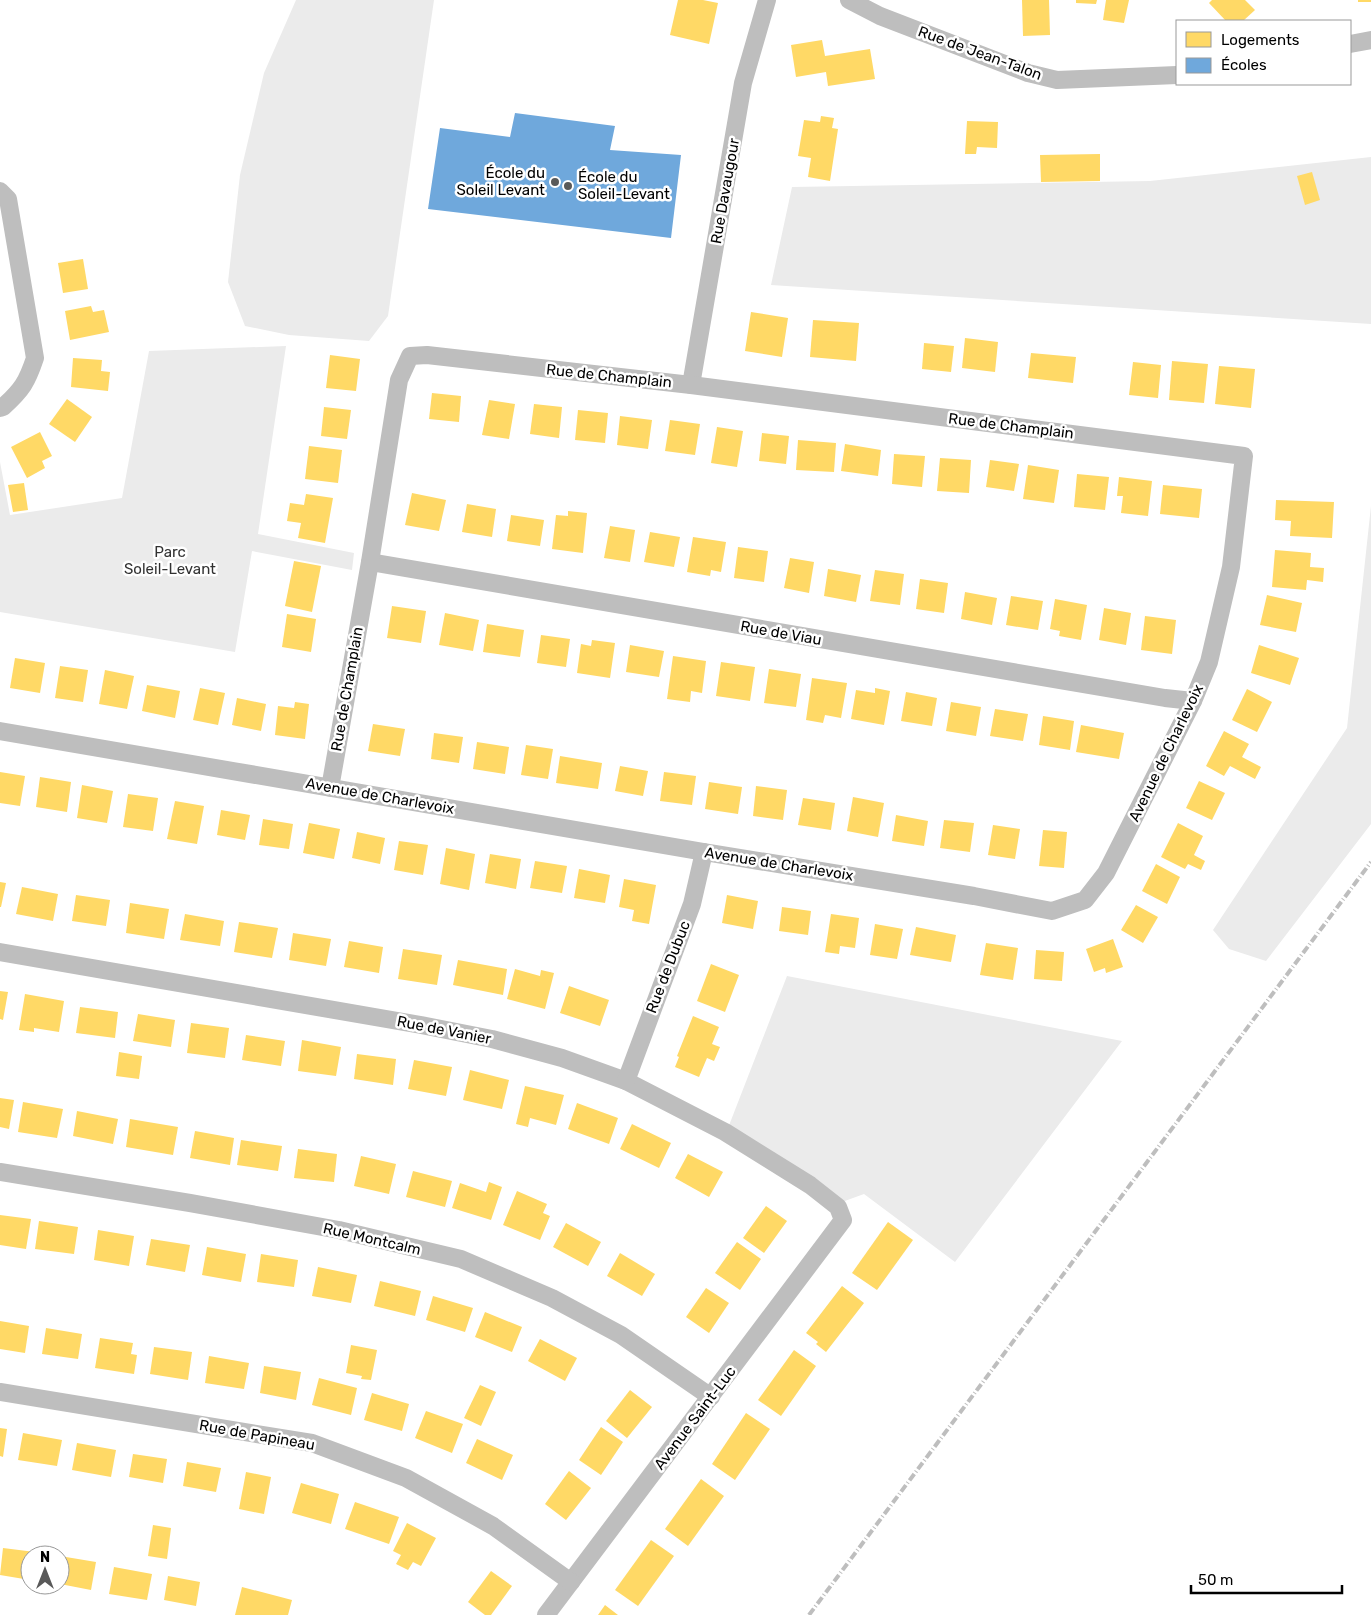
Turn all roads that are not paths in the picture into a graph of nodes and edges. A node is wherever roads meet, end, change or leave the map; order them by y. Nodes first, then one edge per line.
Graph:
1 (767, 0) edge
2 (849, 0) edge
3 (1371, 40) edge
4 (1351, 44) edge
5 (1176, 75) edge
6 (0, 191) edge
7 (691, 385) junction
8 (0, 408) edge
9 (1244, 456) joint
10 (370, 562) junction
11 (1193, 701) junction
12 (0, 731) edge
13 (330, 788) junction
14 (704, 852) junction
15 (0, 952) edge
16 (626, 1081) junction
17 (0, 1172) edge
18 (842, 1220) joint
19 (0, 1392) edge
20 (711, 1397) junction
21 (571, 1582) junction
22 (546, 1615) edge

1 - 7 street, Rue Davaugour
2 - 5 street, Rue de Jean-Talon
3 - 4 street
6 - 8 street
7 - 9 street, Rue de Champlain
7 - 10 street, Rue de Champlain
9 - 11 street, Avenue de Charlevoix
10 - 11 street, Rue de Viau
10 - 13 street, Rue de Champlain
11 - 14 street, Avenue de Charlevoix
12 - 13 street, Avenue de Charlevoix
13 - 14 street, Avenue de Charlevoix
14 - 16 street, Rue de Dubuc
15 - 16 street, Rue de Vanier
16 - 18 street, Rue de Vanier
17 - 20 street, Rue Montcalm
18 - 20 street, Avenue Saint-Luc
19 - 21 street, Rue de Papineau
20 - 21 street, Avenue Saint-Luc
21 - 22 street, Avenue Saint-Luc

